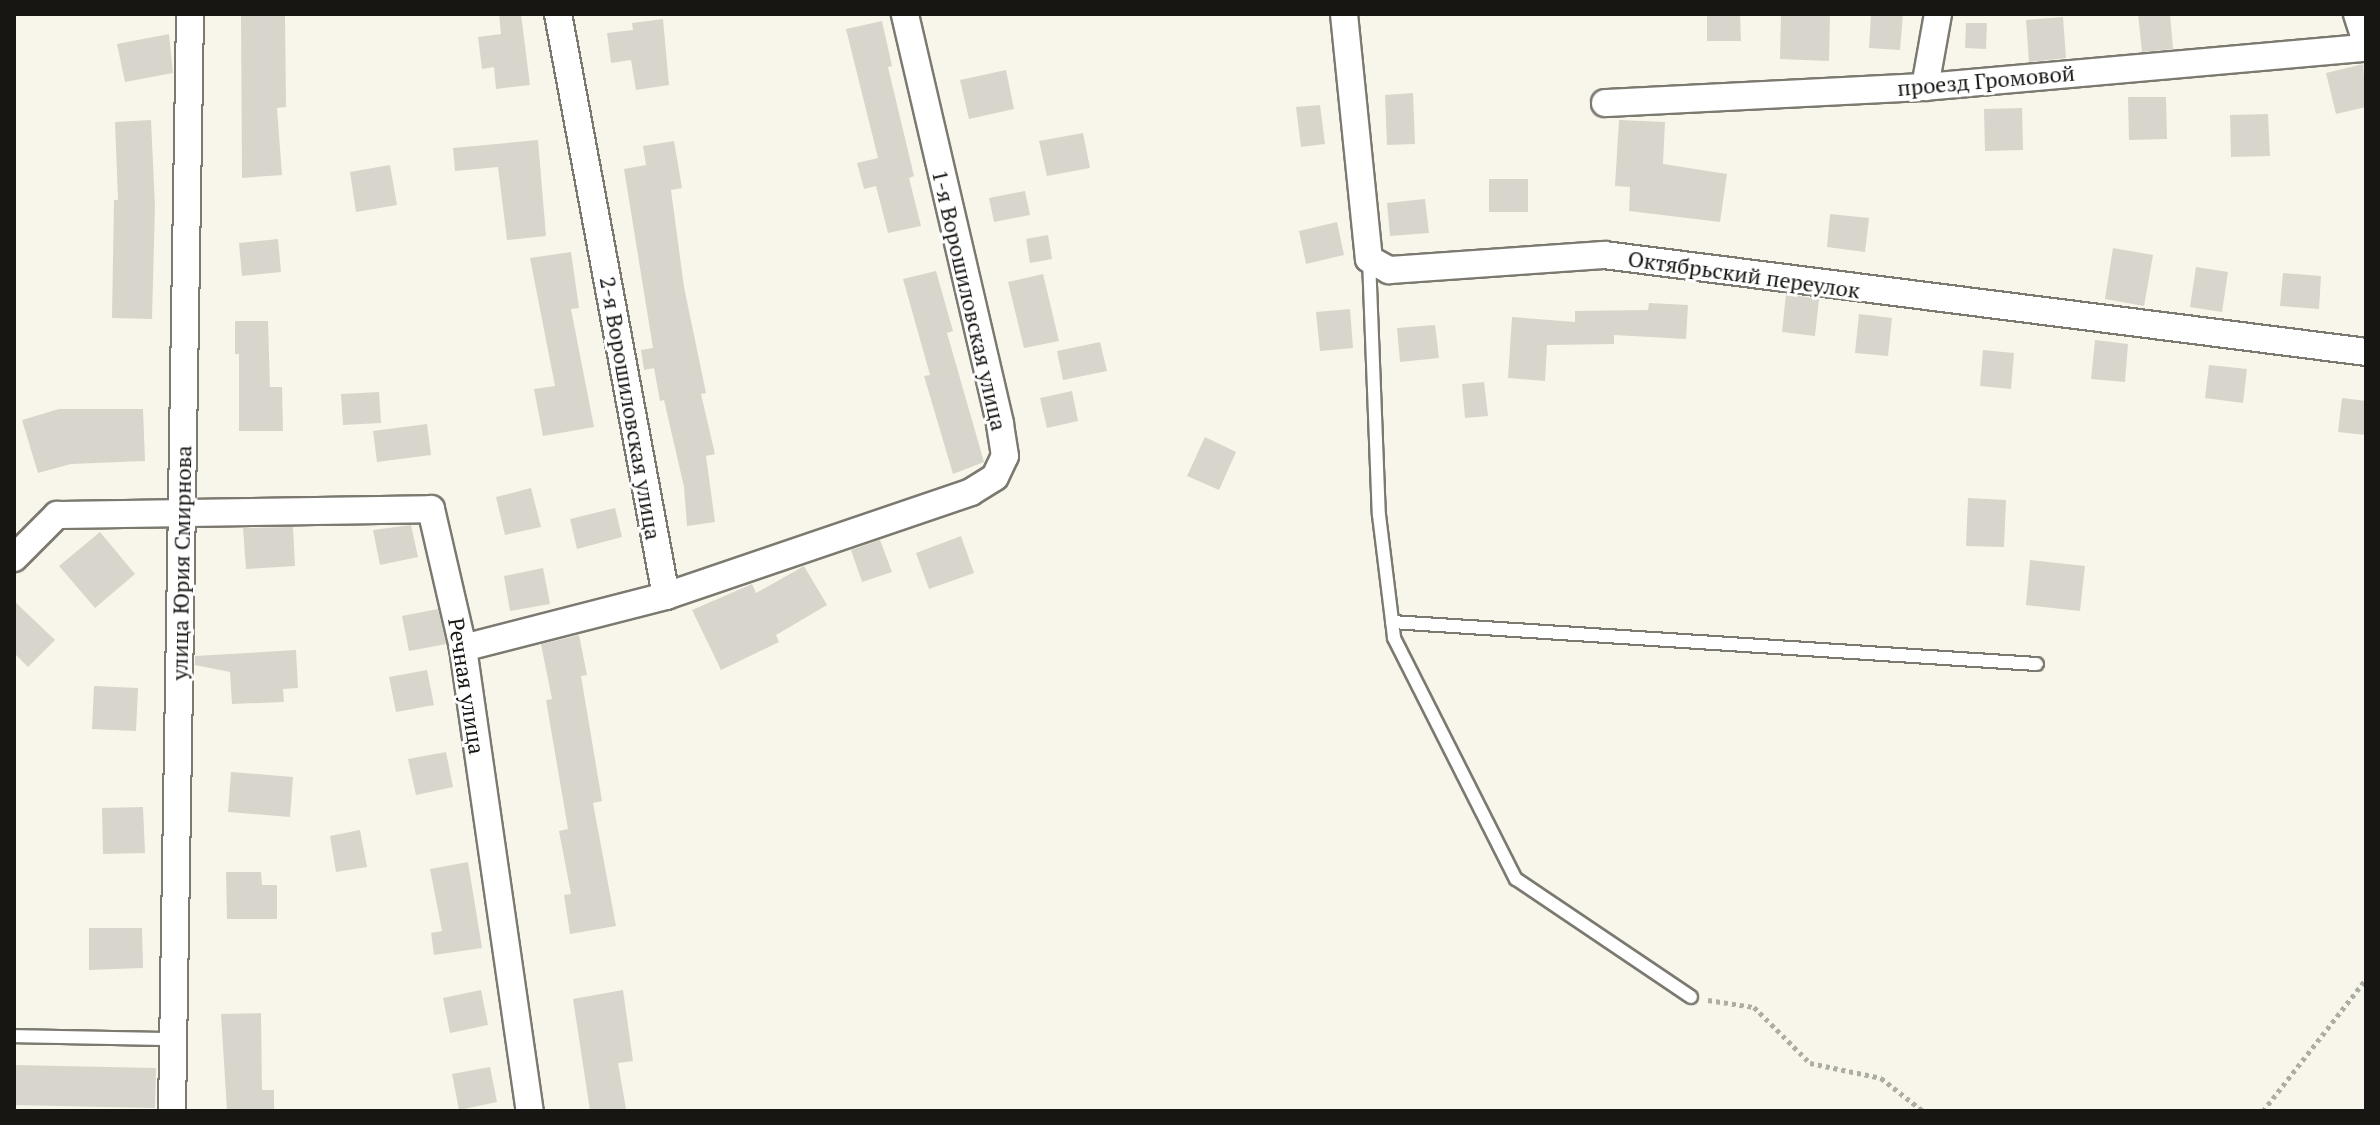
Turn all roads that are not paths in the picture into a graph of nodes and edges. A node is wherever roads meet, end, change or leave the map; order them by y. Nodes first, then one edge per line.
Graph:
1 (190, 14) edge
2 (558, 14) edge
3 (905, 14) edge
4 (1344, 14) edge
5 (1938, 14) edge
6 (2357, 14) edge
7 (2366, 41) edge
8 (2366, 48) edge
9 (1925, 87) junction
10 (1605, 103) dead end
11 (1369, 259) junction
12 (2366, 352) edge
13 (181, 511) junction
14 (14, 558) edge
15 (666, 596) junction
16 (1392, 622) junction
17 (463, 648) junction
18 (2037, 664) dead end
19 (1691, 997) road end
20 (14, 1036) edge
21 (171, 1039) junction
22 (172, 1111) edge
23 (530, 1111) edge

1 - 13 street, улица Юрия Смирнова
2 - 15 street, 2-я Ворошиловская улица
3 - 15 street, 1-я Ворошиловская улица
4 - 11 street
5 - 9 street
6 - 7 street
8 - 9 street, проезд Громовой
9 - 10 street, проезд Громовой
11 - 12 street, Октябрьский переулок
11 - 16 lane
13 - 14 street
13 - 17 street, Речная улица
13 - 21 street, улица Юрия Смирнова
15 - 17 street
16 - 18 lane
16 - 19 lane
17 - 23 street, Речная улица
20 - 21 lane
21 - 22 street, улица Юрия Смирнова

